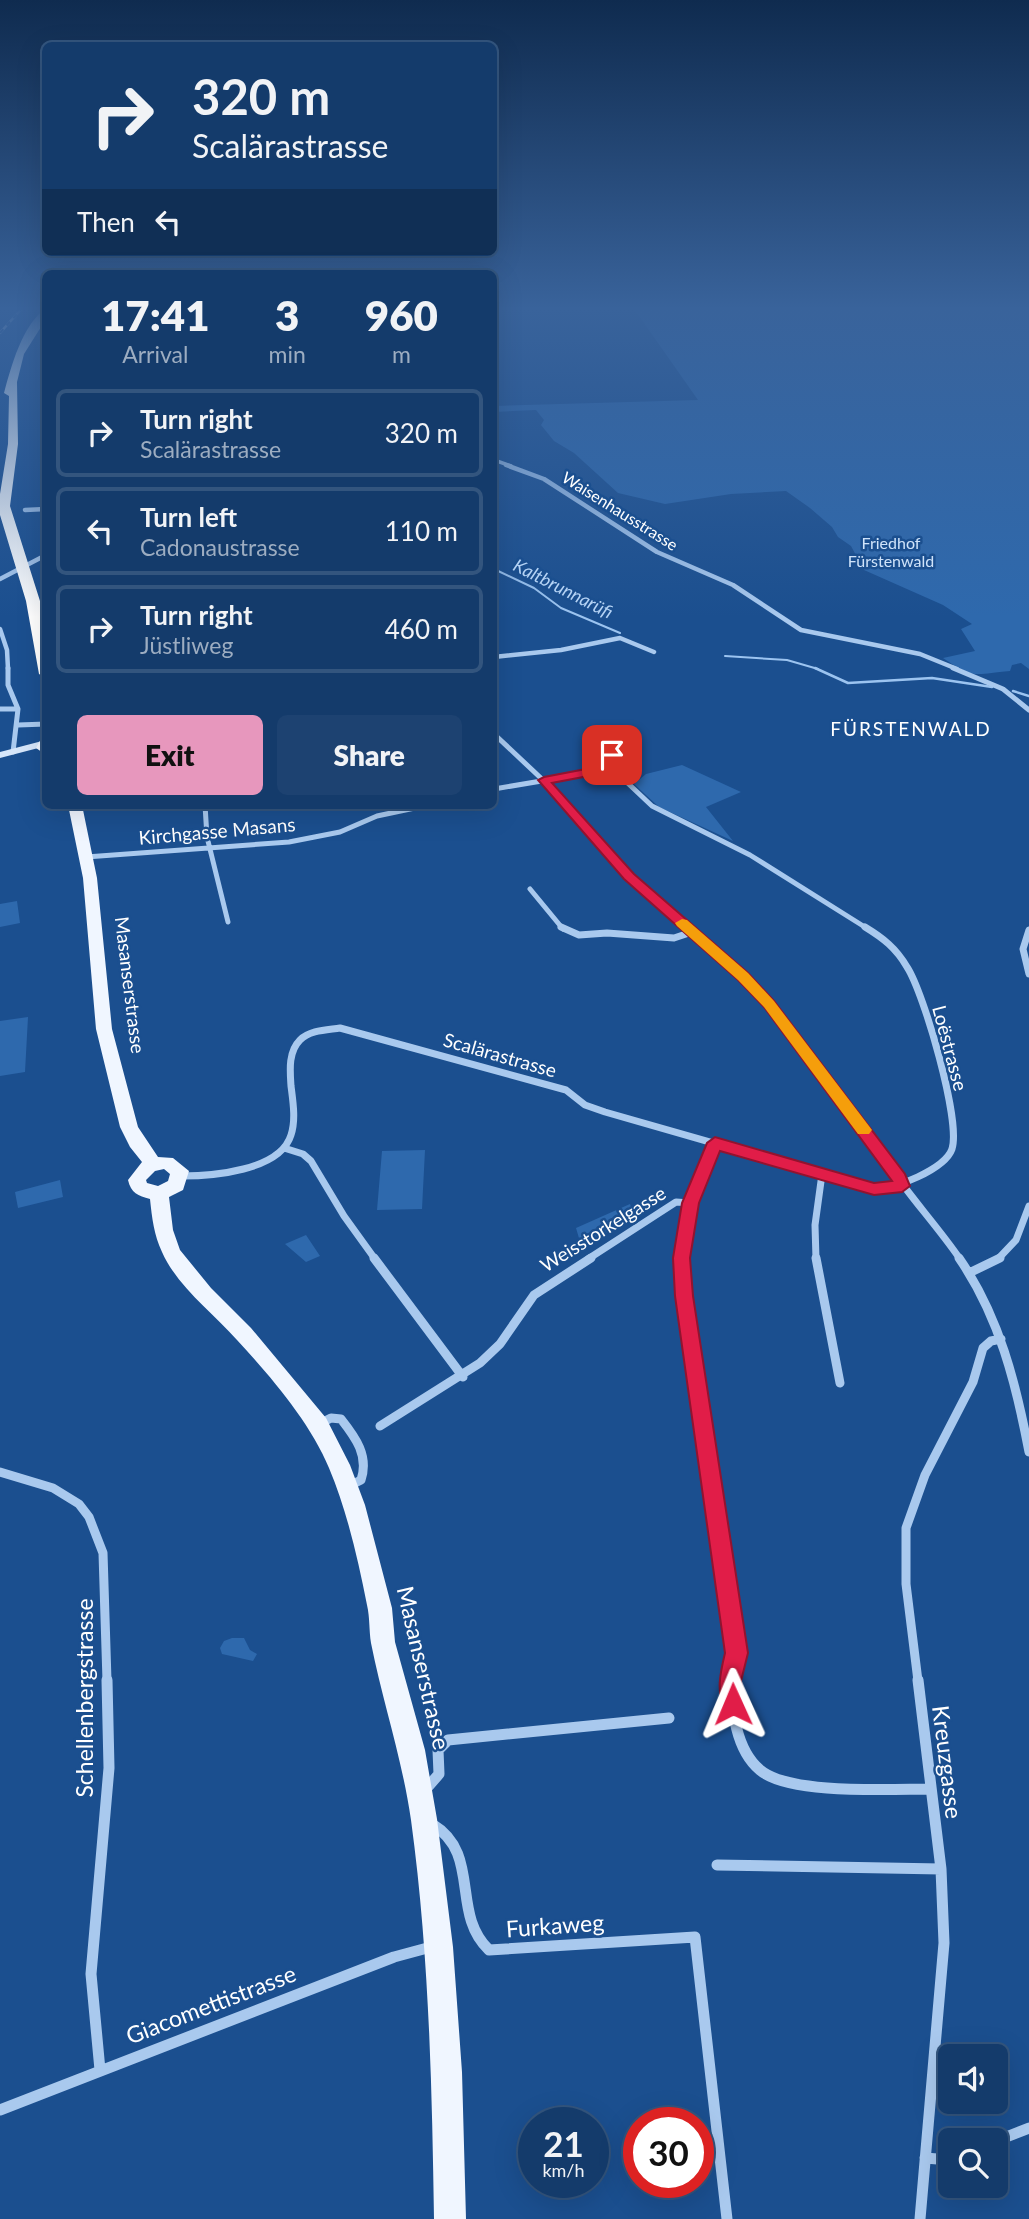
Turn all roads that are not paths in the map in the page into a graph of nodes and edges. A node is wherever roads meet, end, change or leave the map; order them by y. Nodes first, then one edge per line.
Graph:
1 (4, 410) edge
2 (14, 410) edge
3 (0, 451) edge
4 (497, 461) edge
5 (42, 509) edge
6 (25, 510) dead end
7 (0, 525) edge
8 (42, 557) edge
9 (20, 562) junction
10 (0, 579) edge
11 (0, 629) edge
12 (42, 652) edge
13 (654, 653) dead end
14 (497, 657) edge
15 (0, 709) edge
16 (18, 709) junction
17 (1029, 710) edge
18 (42, 724) edge
19 (18, 725) junction
20 (497, 736) edge
21 (42, 747) edge
22 (636, 749) dead end
23 (13, 752) junction
24 (0, 755) edge
25 (595, 771) junction
26 (544, 780) junction
27 (497, 788) edge
28 (76, 809) edge
29 (205, 809) edge
30 (410, 809) edge
31 (210, 849) junction
32 (86, 857) junction
33 (530, 889) dead end
34 (228, 922) dead end
35 (1029, 930) edge
36 (692, 932) junction
37 (1029, 974) edge
38 (715, 1143) junction
39 (284, 1148) junction
40 (154, 1164) junction
41 (822, 1174) junction
42 (181, 1176) junction
43 (902, 1186) junction
44 (159, 1193) junction
45 (690, 1203) junction
46 (1029, 1206) edge
47 (1028, 1217) edge
48 (969, 1273) junction
49 (1001, 1339) junction
50 (463, 1377) junction
51 (840, 1383) dead end
52 (380, 1426) dead end
53 (1029, 1452) edge
54 (0, 1472) edge
55 (669, 1718) dead end
56 (930, 1789) junction
57 (423, 1807) junction
58 (717, 1865) dead end
59 (941, 1868) junction
60 (439, 1947) junction
61 (100, 2070) junction
62 (0, 2110) edge
63 (1029, 2128) edge
64 (1008, 2136) edge
65 (925, 2158) junction
66 (938, 2161) edge
67 (450, 2219) edge
68 (727, 2219) edge
69 (920, 2219) edge

1 - 3 highway
2 - 9 highway
4 - 17 street, Waisenhausstrasse
5 - 6 street
7 - 9 highway
8 - 10 street
9 - 12 highway
11 - 16 street
13 - 14 street
15 - 16 street
16 - 19 street
18 - 19 street
19 - 23 street
20 - 26 street
21 - 23 street
22 - 25 street
23 - 24 street
25 - 26 street
25 - 43 street, Loëstrasse
26 - 27 street
26 - 36 street
28 - 32 main road, Masanserstrasse
29 - 31 street
30 - 31 street, Kirchgasse Masans
31 - 32 street, Kirchgasse Masans
31 - 34 street
32 - 40 main road, Masanserstrasse
33 - 36 street
35 - 37 street
36 - 43 street
38 - 39 street, Scalärastrasse
38 - 41 street, Scalärastrasse
38 - 45 street
39 - 42 street
39 - 50 street
40 - 42 main road
40 - 44 main road
41 - 43 street, Scalärastrasse
41 - 51 street
42 - 44 main road
43 - 48 street
44 - 57 main road, Masanserstrasse
45 - 50 street, Weisstorkelgasse
45 - 56 street
46 - 47 street
47 - 48 street
48 - 49 street
49 - 53 street
49 - 56 street, Kreuzgasse
50 - 52 street, Weisstorkelgasse
54 - 61 street, Schellenbergstrasse
55 - 57 street
56 - 59 street, Kreuzgasse
57 - 60 main road, Masanserstrasse
57 - 68 street, Furkaweg
58 - 59 street
59 - 65 street, Kreuzgasse
60 - 61 street, Giacomettistrasse
60 - 67 main road, Masanserstrasse
61 - 62 street, Giacomettistrasse
63 - 64 street
65 - 66 street
65 - 69 street, Kreuzgasse

